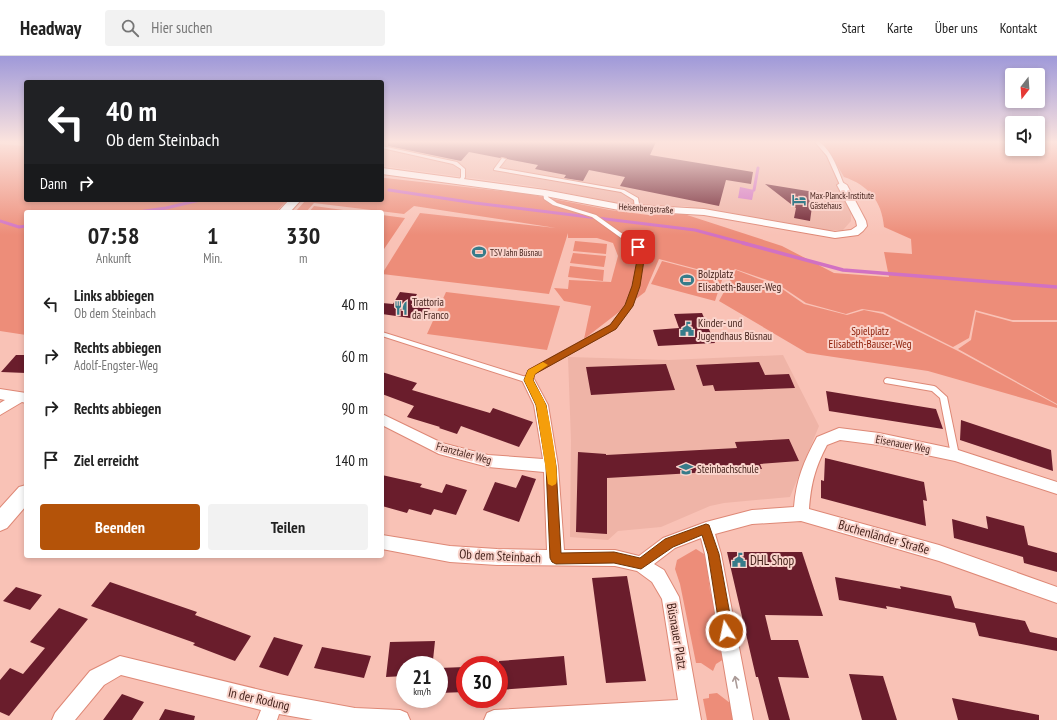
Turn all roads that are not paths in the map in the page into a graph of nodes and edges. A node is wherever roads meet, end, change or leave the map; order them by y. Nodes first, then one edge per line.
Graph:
1 (390, 173) edge
2 (463, 173) edge
3 (519, 173) edge
4 (837, 173) edge
5 (460, 182) junction
6 (842, 185) joint
7 (545, 193) junction
8 (293, 202) edge
9 (637, 209) junction
10 (286, 210) edge
11 (384, 335) edge
12 (528, 380) junction
13 (887, 381) dead end
14 (0, 394) edge
15 (23, 397) edge
16 (0, 410) edge
17 (384, 420) edge
18 (955, 456) junction
19 (551, 466) junction
20 (1057, 488) edge
21 (24, 495) edge
22 (801, 514) junction
23 (0, 522) edge
24 (706, 529) junction
25 (384, 542) edge
26 (556, 558) junction
27 (641, 564) junction
28 (1057, 595) edge
29 (270, 712) edge
30 (690, 715) edge
31 (62, 720) edge
32 (400, 720) edge
33 (494, 720) edge
34 (743, 720) edge

1 - 5 street, Heisenbergstraße
2 - 5 lane
3 - 9 lane
4 - 6 lane
5 - 7 street, Heisenbergstraße
6 - 9 street, Heisenbergstraße
7 - 9 street, Heisenbergstraße
7 - 12 lane
8 - 10 street
11 - 12 lane
12 - 19 street
13 - 18 lane
14 - 15 street
15 - 16 street
17 - 19 street, Franztaler Weg
18 - 20 street, Eisenauer Weg
18 - 22 street, Eisenauer Weg
19 - 26 street
21 - 23 street
22 - 24 street, Buchenländer Straße
22 - 28 street, Buchenländer Straße
24 - 27 street
34 -> 24 street
25 - 26 street, Ob dem Steinbach
26 - 27 street, Ob dem Steinbach
27 - 30 street, Büsnauer Platz
29 - 31 street, In der Rodung
29 - 32 street, In der Rodung
30 - 33 street

